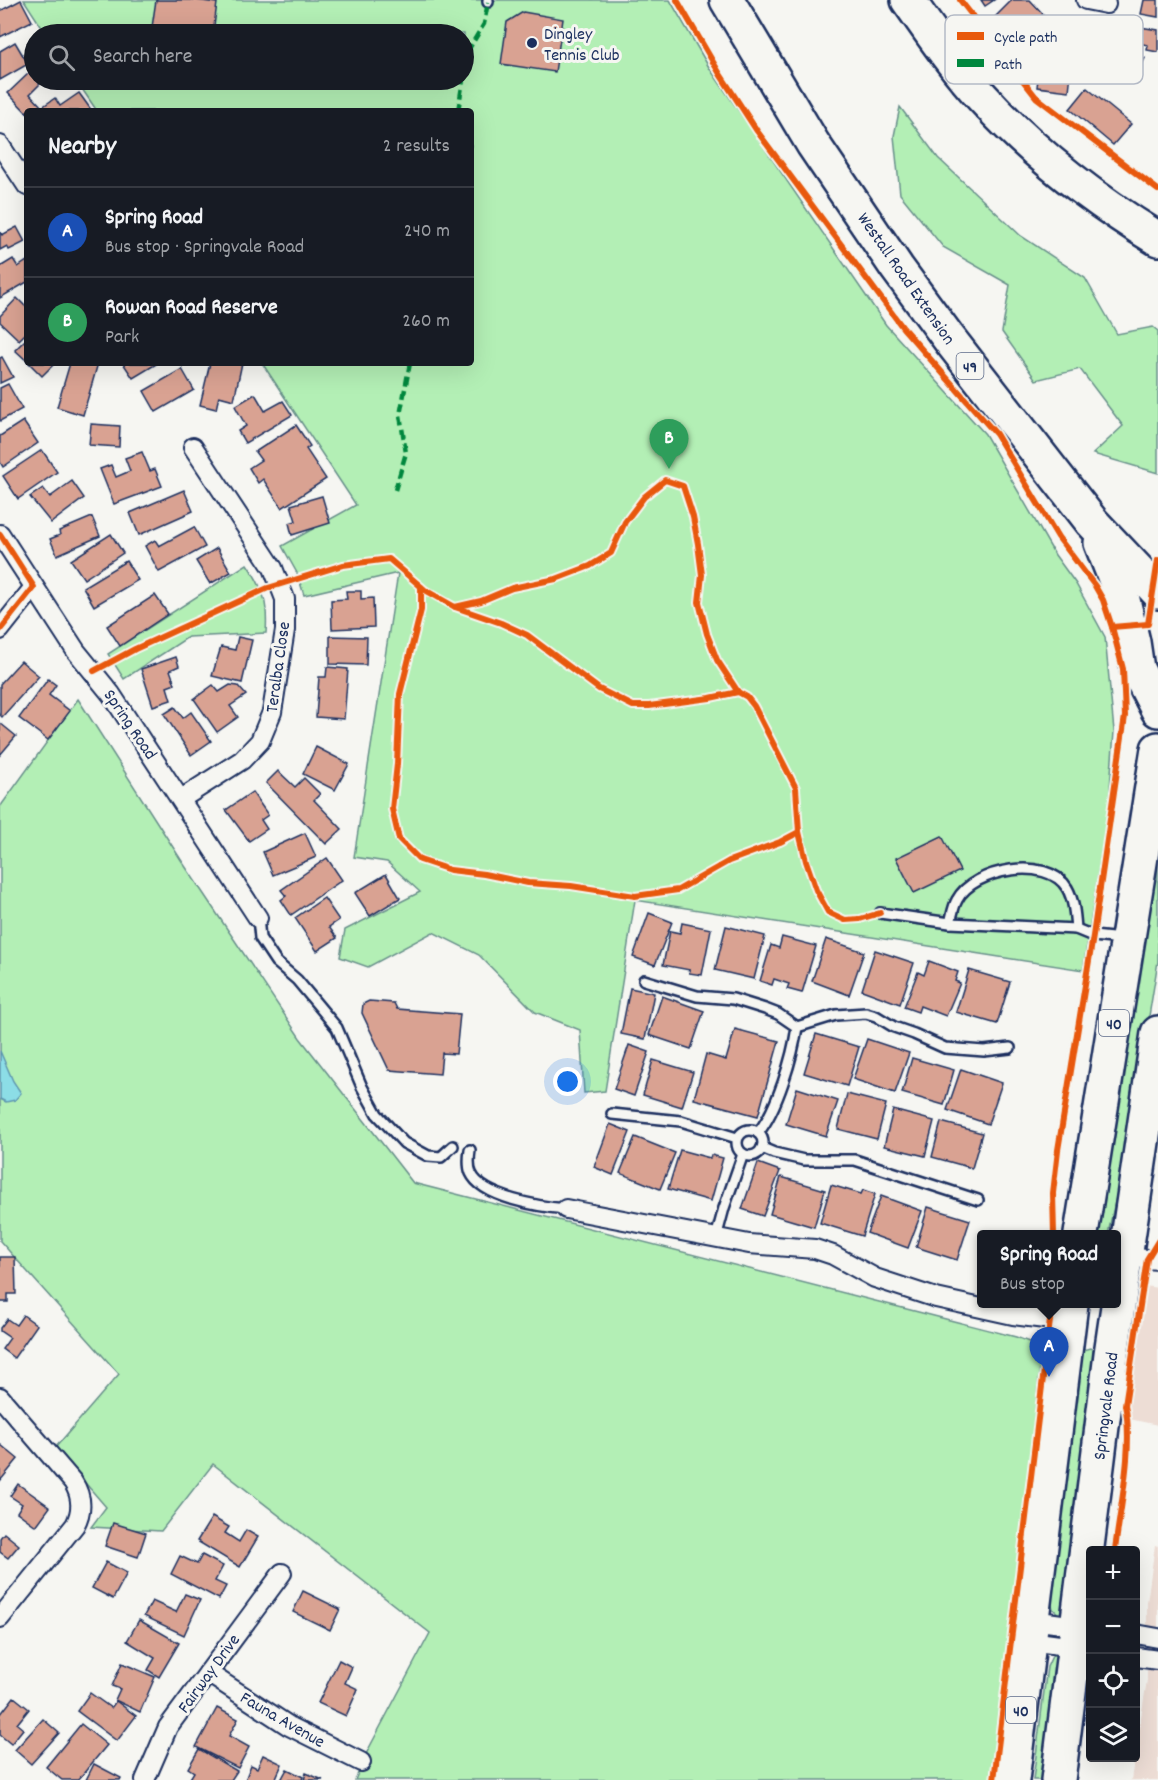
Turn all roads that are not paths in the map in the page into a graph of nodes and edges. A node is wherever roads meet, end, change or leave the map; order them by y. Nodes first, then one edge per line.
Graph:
1 (727, 0) edge
2 (908, 0) edge
3 (1086, 0) edge
4 (1106, 4) dead end
5 (945, 52) edge
6 (972, 84) edge
7 (0, 145) edge
8 (24, 181) edge
9 (1155, 236) edge
10 (193, 447) dead end
11 (1092, 522) junction
12 (0, 534) edge
13 (34, 586) junction
14 (1158, 592) edge
15 (0, 630) edge
16 (1158, 710) edge
17 (1158, 748) edge
18 (181, 799) junction
19 (880, 913) dead end
20 (258, 918) joint
21 (950, 923) junction
22 (1076, 929) junction
23 (1127, 939) junction
24 (644, 980) dead end
25 (797, 1027) junction
26 (1158, 1033) edge
27 (1010, 1047) dead end
28 (612, 1114) dead end
29 (758, 1133) junction
30 (737, 1138) junction
31 (453, 1146) dead end
32 (762, 1148) junction
33 (470, 1150) dead end
34 (743, 1154) junction
35 (978, 1200) dead end
36 (566, 1209) joint
37 (1083, 1230) edge
38 (716, 1238) junction
39 (1125, 1257) junction
40 (1158, 1260) edge
41 (1121, 1283) edge
42 (977, 1307) edge
43 (981, 1308) edge
44 (1117, 1308) edge
45 (1070, 1313) edge
46 (1114, 1329) junction
47 (0, 1398) edge
48 (282, 1573) dead end
49 (0, 1618) edge
50 (1031, 1630) junction
51 (1140, 1635) edge
52 (1083, 1638) edge
53 (1158, 1638) edge
54 (1140, 1658) edge
55 (1158, 1660) edge
56 (208, 1673) junction
57 (361, 1762) dead end
58 (145, 1780) edge
59 (1012, 1780) edge
60 (1058, 1780) edge

1 - 11 highway, Westall Road Extension / 49
2 - 5 highway
3 - 4 street
6 - 9 highway
7 - 8 street
10 - 18 street, Teralba Close
11 - 14 highway, Westall Road Extension / 49
11 - 16 highway
12 - 13 street, Spring Road
13 - 15 street
13 - 18 street, Spring Road
17 - 23 highway, 40
18 - 20 street, Spring Road
19 - 21 lane
20 - 31 lane
21 - 22 lane
21 - 22 lane
22 - 23 lane
23 - 37 highway, 40
24 - 25 lane
25 - 27 lane
25 - 29 lane
26 - 39 highway, Springvale Road
28 - 30 lane
29 - 30 lane
29 - 32 lane
30 - 34 lane
32 - 34 lane
32 - 35 lane
33 - 36 lane
34 - 38 lane
36 - 38 street
38 - 42 street
39 - 40 street
39 - 41 highway, Springvale Road
43 - 45 street
44 - 46 highway, Springvale Road
45 - 46 highway
45 - 50 highway, 40
46 - 52 highway, Springvale Road
47 - 49 street
48 - 56 street, Fairway Drive
50 - 52 street
50 - 59 highway, 40
51 - 53 street
52 - 60 highway, Springvale Road
54 - 55 street
56 - 57 street, Fauna Avenue
56 - 58 street, Fairway Drive

